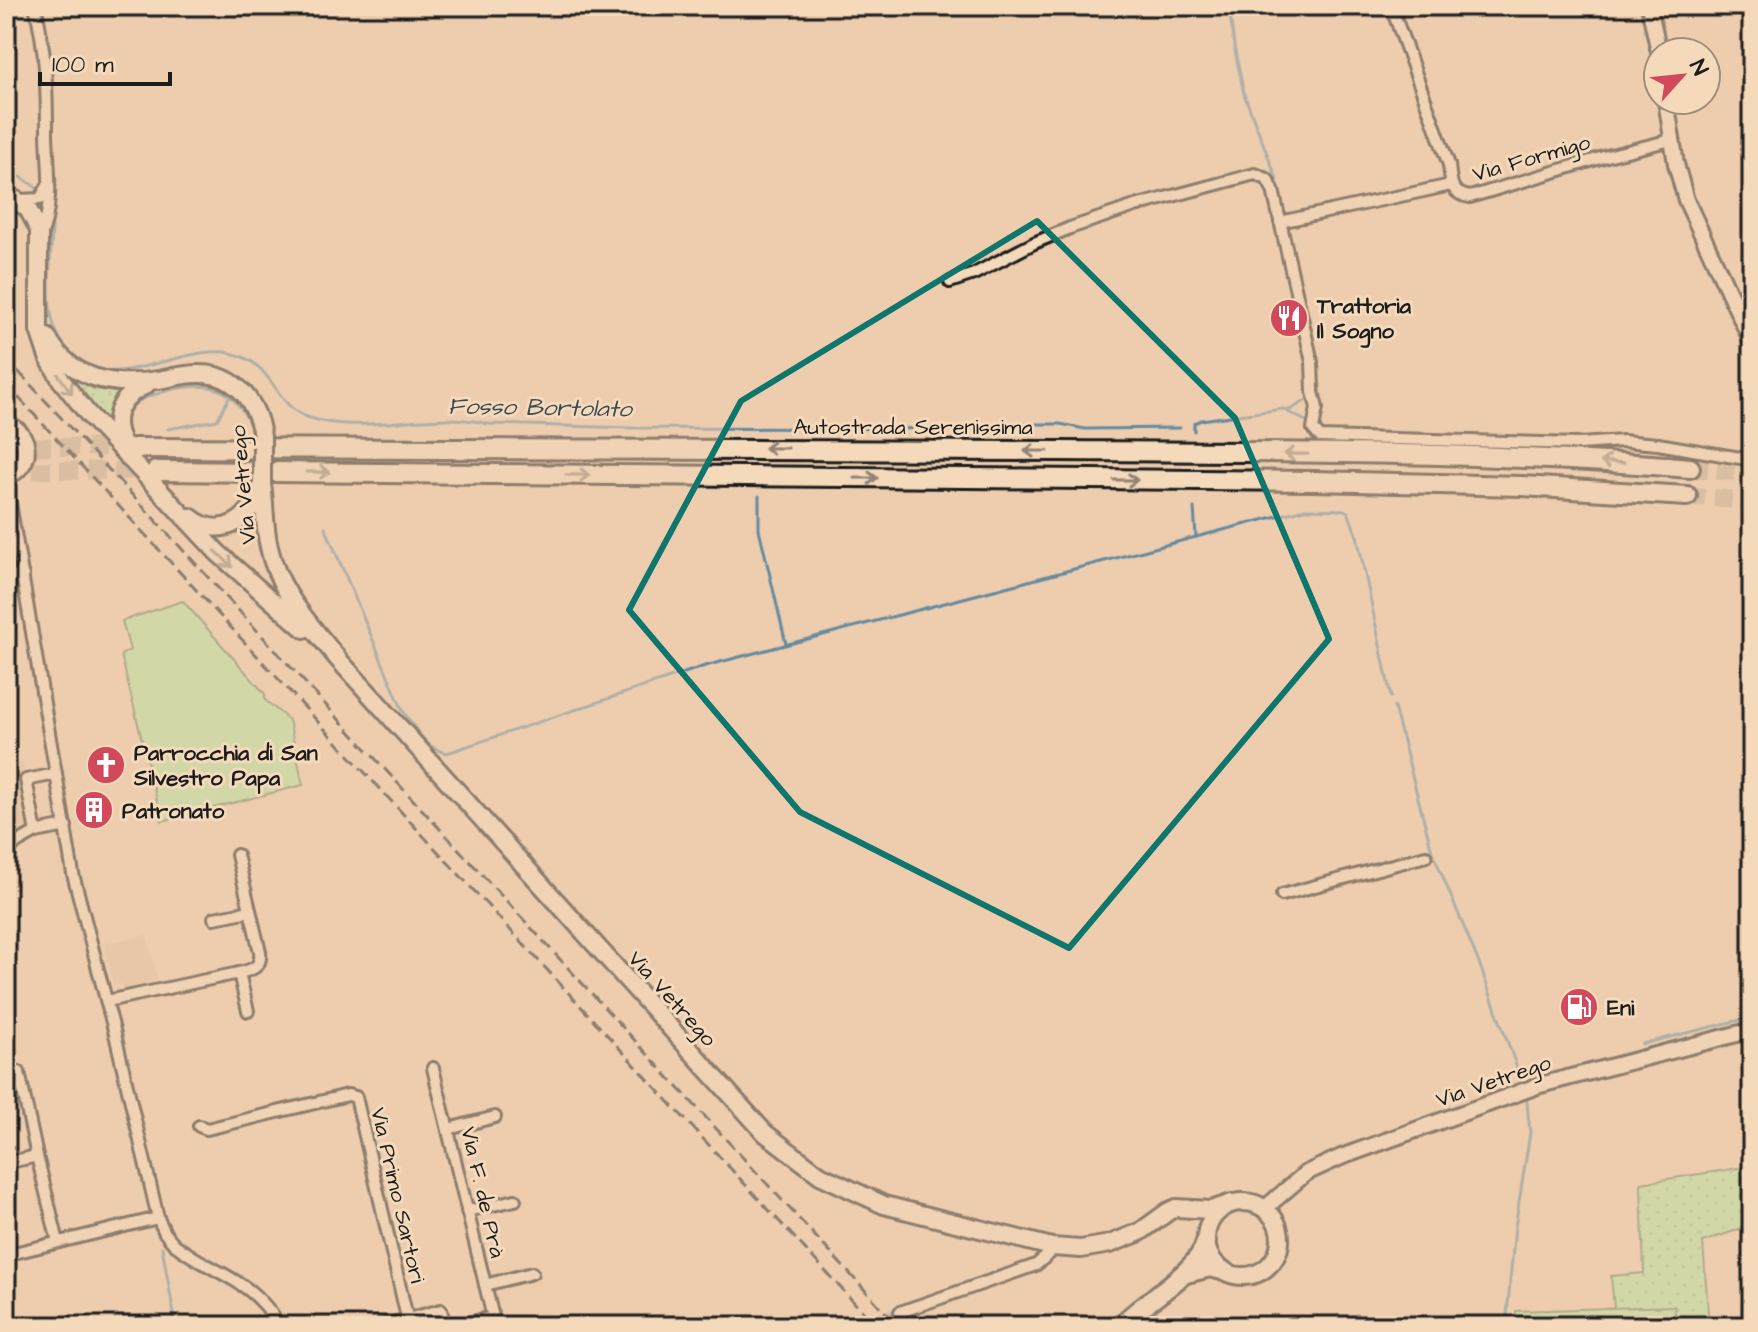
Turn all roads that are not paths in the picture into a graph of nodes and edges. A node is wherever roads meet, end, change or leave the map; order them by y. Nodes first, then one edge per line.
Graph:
1 (35, 6) edge
2 (1391, 6) edge
3 (1649, 6) edge
4 (1656, 36) edge
5 (1668, 116) edge
6 (1671, 140) junction
7 (50, 182) junction
8 (1451, 185) junction
9 (11, 199) edge
10 (1285, 220) junction
11 (40, 238) junction
12 (950, 282) dead end
13 (38, 313) junction
14 (1752, 342) edge
15 (158, 380) junction
16 (7, 423) edge
17 (135, 456) junction
18 (1752, 460) edge
19 (1690, 468) tunnel mouth
20 (156, 471) tunnel mouth
21 (12, 473) edge
22 (262, 484) junction
23 (1687, 496) tunnel mouth
24 (8, 498) edge
25 (171, 502) junction
26 (23, 575) junction
27 (6, 578) edge
28 (338, 659) junction
29 (56, 774) junction
30 (66, 826) junction
31 (36, 832) junction
32 (6, 849) edge
33 (237, 855) dead end
34 (1426, 856) dead end
35 (1282, 895) dead end
36 (250, 911) junction
37 (214, 918) dead end
38 (239, 973) junction
39 (107, 1001) junction
40 (248, 1011) dead end
41 (1752, 1030) edge
42 (433, 1068) dead end
43 (19, 1072) dead end
44 (495, 1117) dead end
45 (199, 1126) dead end
46 (448, 1129) junction
47 (37, 1156) junction
48 (6, 1163) edge
49 (515, 1200) dead end
50 (1232, 1203) junction
51 (1186, 1209) junction
52 (1264, 1209) junction
53 (467, 1211) junction
54 (158, 1218) junction
55 (1206, 1239) junction
56 (58, 1242) junction
57 (1052, 1247) junction
58 (6, 1255) edge
59 (1222, 1270) junction
60 (532, 1273) dead end
61 (1186, 1273) junction
62 (485, 1285) junction
63 (900, 1312) tunnel mouth
64 (494, 1321) edge
65 (408, 1322) edge
66 (280, 1326) edge
67 (382, 1326) edge
68 (445, 1326) edge
69 (456, 1326) edge
70 (1121, 1326) edge

1 - 7 street, Via Vetrego
2 - 8 street, Via Formigo
3 - 4 main road
5 - 6 main road
6 - 8 street, Via Formigo
6 - 14 main road
7 - 9 street
7 - 11 street, Via Vetrego
8 - 10 street
9 - 11 main road
10 - 12 street
10 - 18 street
11 - 13 main road, Via Vetrego
13 - 15 main road, Via Vetrego
13 -> 17 main road, Via Vetrego
15 - 17 main road
15 - 22 main road, Via Vetrego, bridge
16 - 21 main road
19 -> 17 highway, Autostrada Serenissima
17 - 25 main road, Via Vetrego
20 -> 23 highway
21 - 24 street
22 - 25 main road
22 - 28 main road, Via Vetrego
24 - 26 street
25 -> 28 main road, Via Vetrego
26 - 27 street
26 - 29 street
28 - 57 main road, Via Vetrego
29 - 30 street
29 - 31 street
30 - 31 street
30 - 39 street
31 - 32 street
33 - 36 street
34 - 35 street
36 - 37 street
36 - 38 street
38 - 39 street
38 - 40 street
39 - 54 street
41 - 52 main road, Via Vetrego
42 - 46 street, Via F. de Prà
43 - 47 street
44 - 46 street
45 - 65 street, Via Primo Sartori
46 - 53 street, Via F. de Prà
47 - 48 street
47 - 56 street
49 - 53 street
50 - 51 main road, Via Vetrego
50 - 52 main road, Via Vetrego
50 - 55 main road
51 - 55 main road
51 - 57 main road, Via Vetrego
52 - 59 main road
53 - 62 street, Via F. de Prà
54 - 56 street
54 - 66 street
55 - 59 main road
55 - 61 highway
56 - 58 street
57 - 63 street
59 - 61 highway
60 - 62 street
61 - 70 highway
62 - 64 street, Via F. de Prà
64 - 69 street
65 - 67 street, Via Primo Sartori
65 - 68 street, Via Primo Sartori

